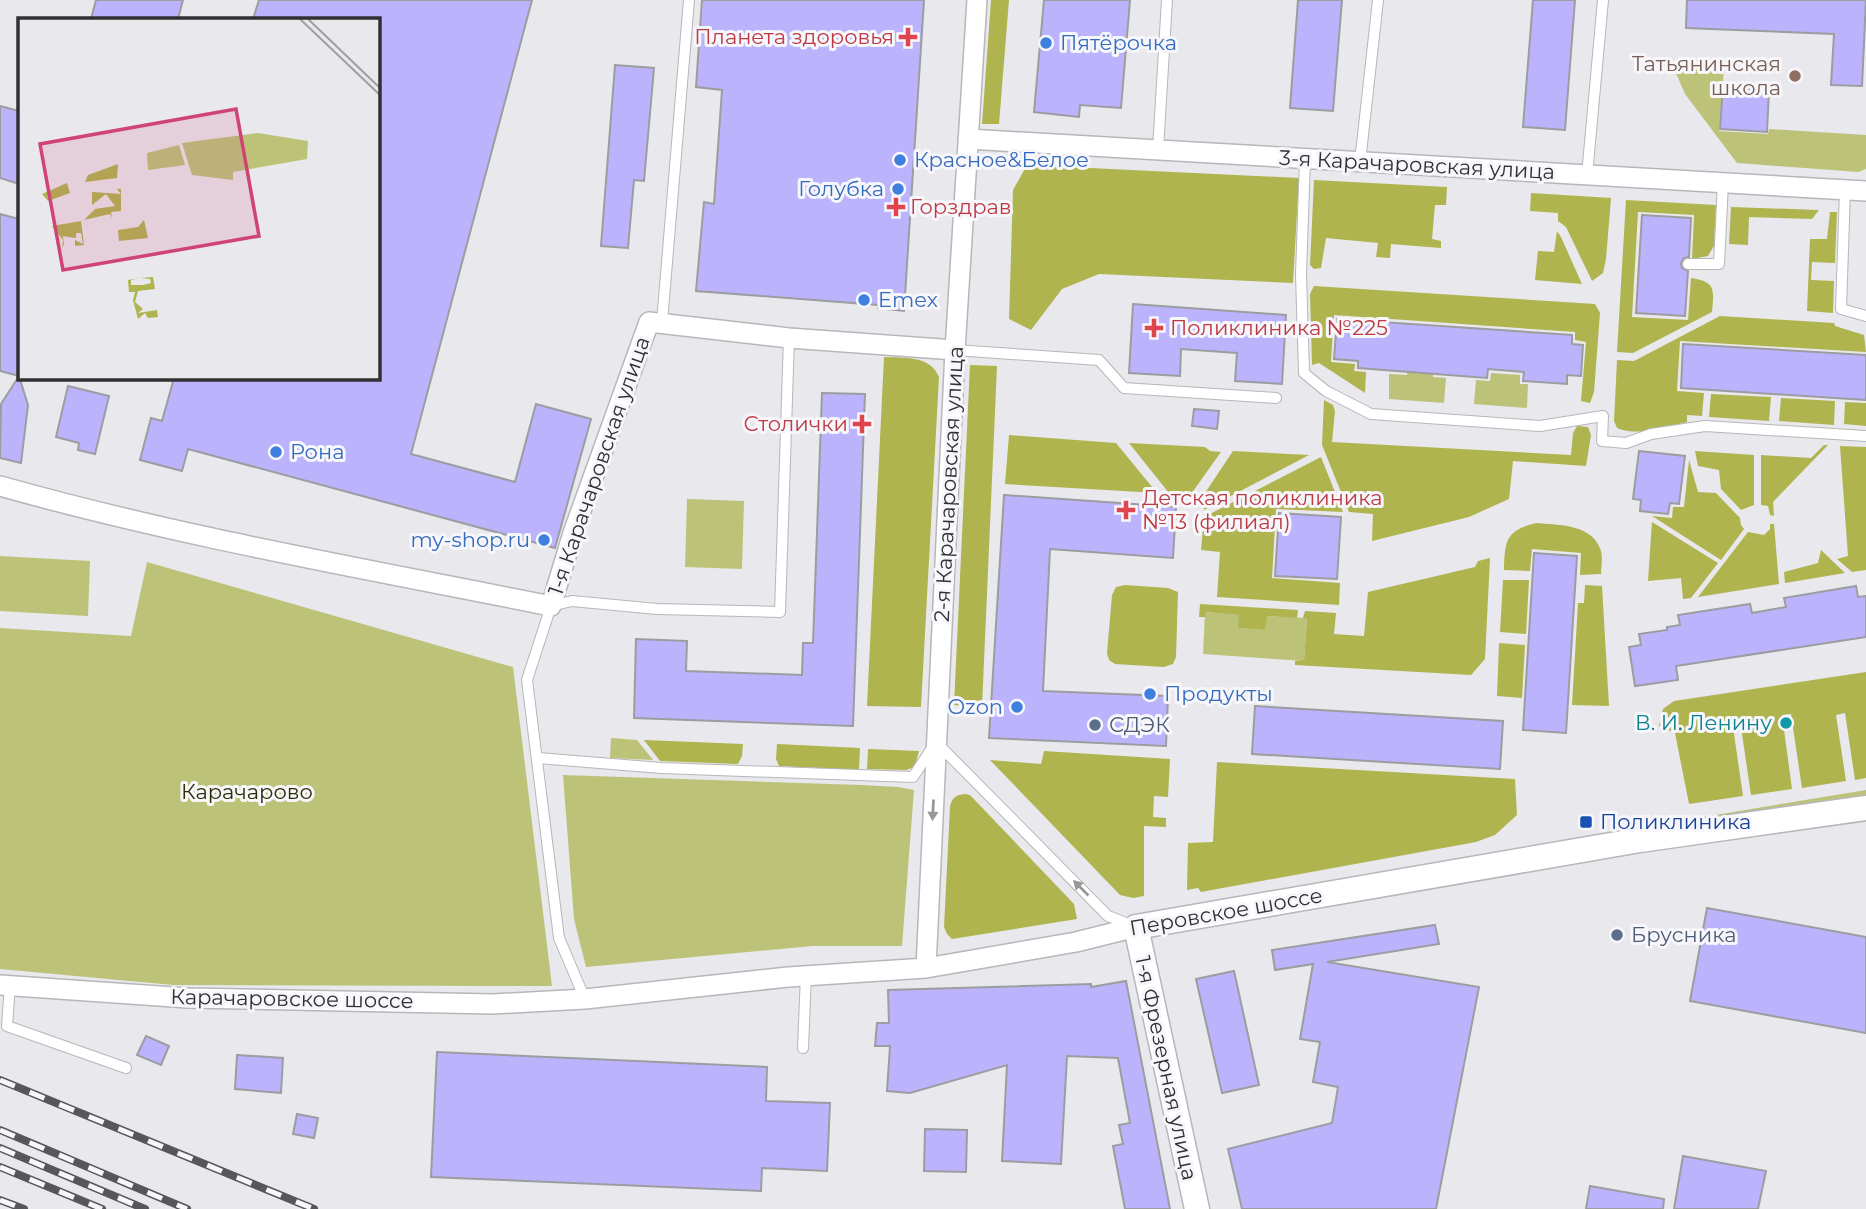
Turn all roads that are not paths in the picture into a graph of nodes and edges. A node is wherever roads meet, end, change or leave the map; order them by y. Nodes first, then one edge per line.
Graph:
1 (688, 0) edge
2 (977, 0) edge
3 (1167, 0) edge
4 (1378, 0) edge
5 (1603, 0) edge
6 (968, 139) junction
7 (1158, 150) junction
8 (1305, 159) junction
9 (1360, 162) junction
10 (1587, 175) junction
11 (1723, 183) junction
12 (1845, 190) junction
13 (1866, 191) edge
14 (1688, 264) dead end
15 (1866, 316) edge
16 (662, 322) junction
17 (789, 338) junction
18 (955, 350) junction
19 (1276, 398) dead end
20 (1866, 436) edge
21 (0, 486) edge
22 (551, 606) junction
23 (936, 742) junction
24 (538, 758) junction
25 (1866, 808) edge
26 (1136, 927) junction
27 (926, 968) junction
28 (806, 975) junction
29 (5, 985) edge
30 (585, 999) junction
31 (803, 1048) dead end
32 (125, 1068) dead end
33 (1197, 1209) edge

1 - 16 lane
2 - 6 street, 2-я Карачаровская улица
3 - 7 lane
4 - 9 lane
5 - 10 lane
6 - 7 street, 3-я Карачаровская улица
6 - 18 street, 2-я Карачаровская улица
7 - 8 street, 3-я Карачаровская улица
8 - 9 street, 3-я Карачаровская улица
8 - 20 lane
9 - 10 street, 3-я Карачаровская улица
10 - 11 street, 3-я Карачаровская улица
11 - 12 street, 3-я Карачаровская улица
11 - 14 lane
12 - 13 street, 3-я Карачаровская улица
12 - 15 lane
16 - 17 street, 1-я Карачаровская улица
16 - 22 street, 1-я Карачаровская улица
17 - 18 street, 1-я Карачаровская улица
17 - 22 lane
18 - 19 lane
18 - 23 street, 2-я Карачаровская улица
21 - 22 street, 1-я Карачаровская улица
22 - 24 lane
23 - 24 lane
26 -> 23 lane
23 -> 27 street, 2-я Карачаровская улица
24 - 30 lane
25 - 26 street, Перовское шоссе
26 - 27 street, Перовское шоссе
26 - 33 street, 1-я Фрезерная улица
27 - 28 street, Перовское шоссе
28 - 30 street, Перовское шоссе
28 - 31 lane
29 - 30 street, Карачаровское шоссе
29 - 32 lane

